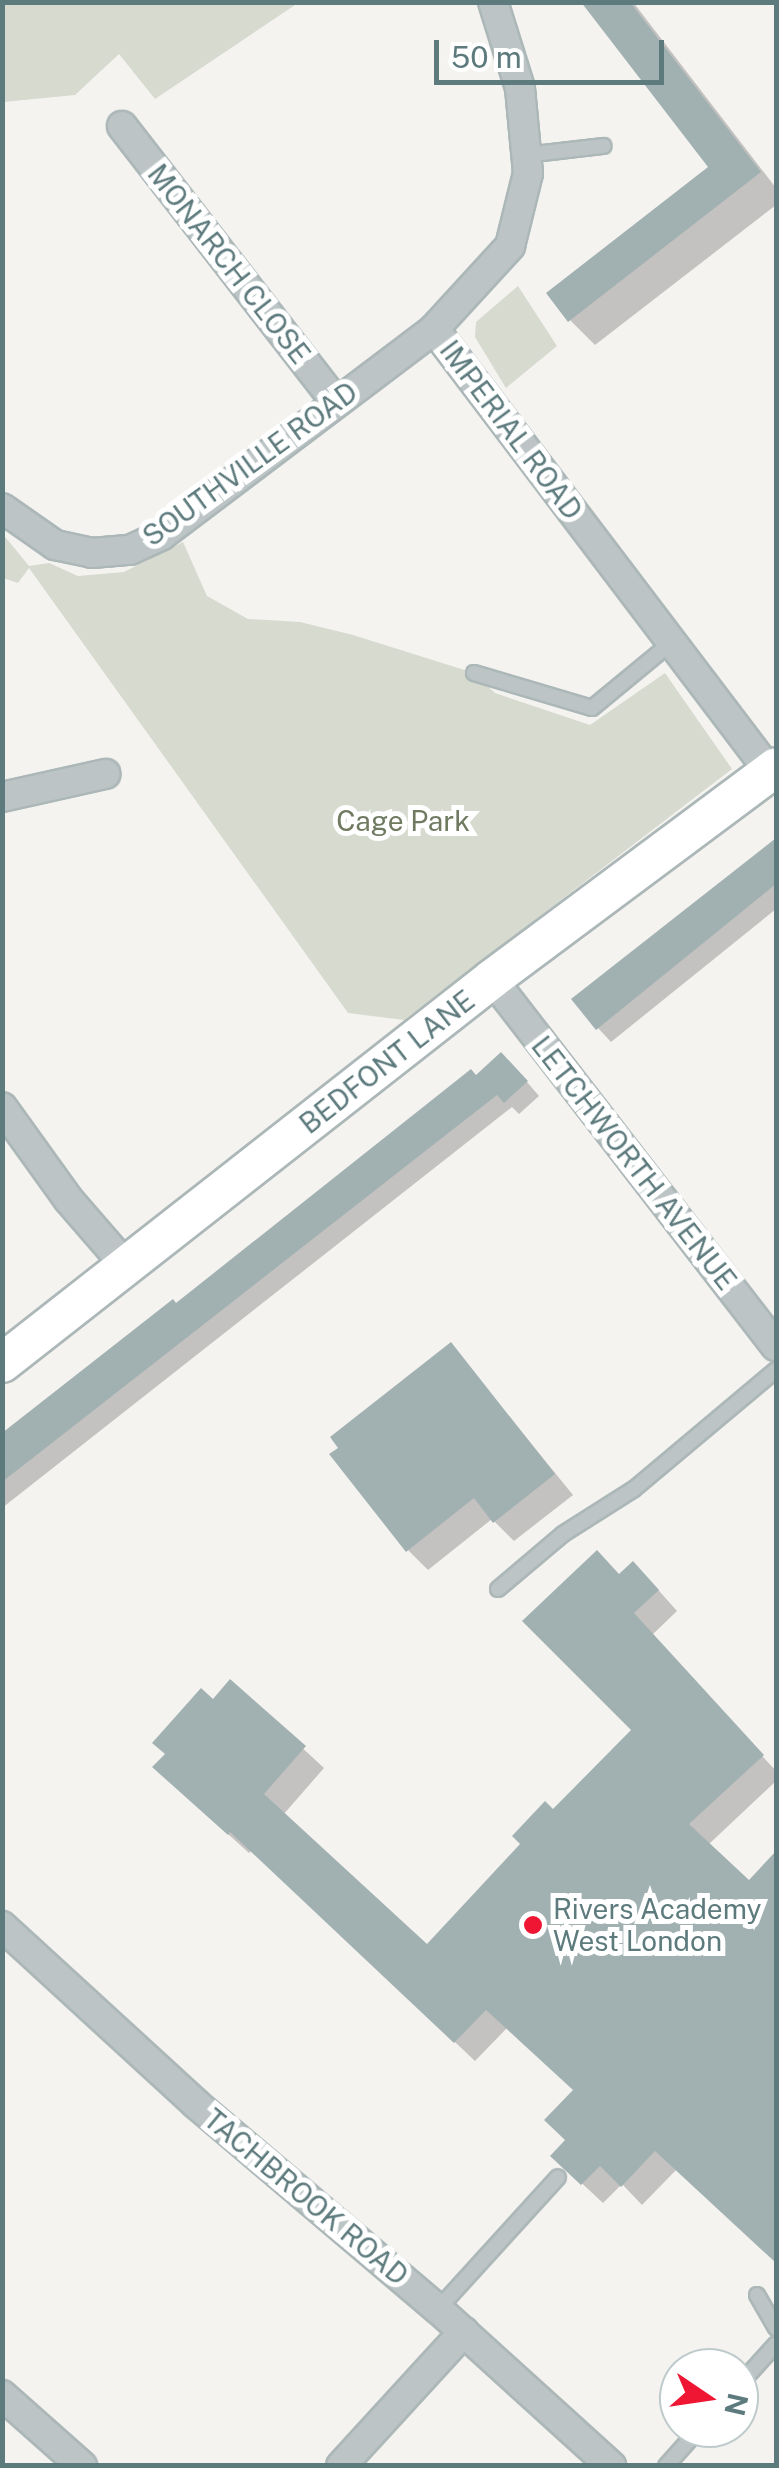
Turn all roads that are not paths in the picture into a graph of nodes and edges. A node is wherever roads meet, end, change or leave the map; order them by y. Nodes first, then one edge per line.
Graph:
1 (493, 2) edge
2 (122, 126) dead end
3 (603, 146) dead end
4 (526, 155) junction
5 (434, 329) junction
6 (336, 402) junction
7 (2, 508) edge
8 (673, 642) junction
9 (474, 673) dead end
10 (773, 770) edge
11 (105, 774) dead end
12 (2, 797) edge
13 (492, 979) junction
14 (2, 1107) edge
15 (126, 1266) junction
16 (776, 1346) edge
17 (2, 1363) edge
18 (776, 1370) edge
19 (498, 1589) dead end
20 (2, 1926) edge
21 (558, 2178) dead end
22 (756, 2295) dead end
23 (438, 2309) junction
24 (776, 2328) edge
25 (464, 2332) junction
26 (776, 2344) edge
27 (759, 2363) edge
28 (2, 2396) edge
29 (82, 2466) edge
30 (340, 2466) edge
31 (611, 2466) edge

1 - 4 street, IMPERIAL ROAD
2 - 6 street, MONARCH CLOSE
3 - 4 lane
4 - 5 street, IMPERIAL ROAD
5 - 6 street, SOUTHVILLE ROAD
5 - 8 street, IMPERIAL ROAD
6 - 7 street, SOUTHVILLE ROAD
8 - 9 lane
8 - 10 street, IMPERIAL ROAD
10 - 13 main road, BEDFONT LANE
11 - 12 street
13 - 15 main road, BEDFONT LANE
13 - 16 street, LETCHWORTH AVENUE
14 - 15 street
15 - 17 main road, BEDFONT LANE
18 - 19 lane
20 - 23 street, TACHBROOK ROAD
21 - 23 lane
22 - 24 lane
23 - 25 street, TACHBROOK ROAD
25 - 30 street
25 - 31 street, TACHBROOK ROAD
26 - 27 lane
28 - 29 street

